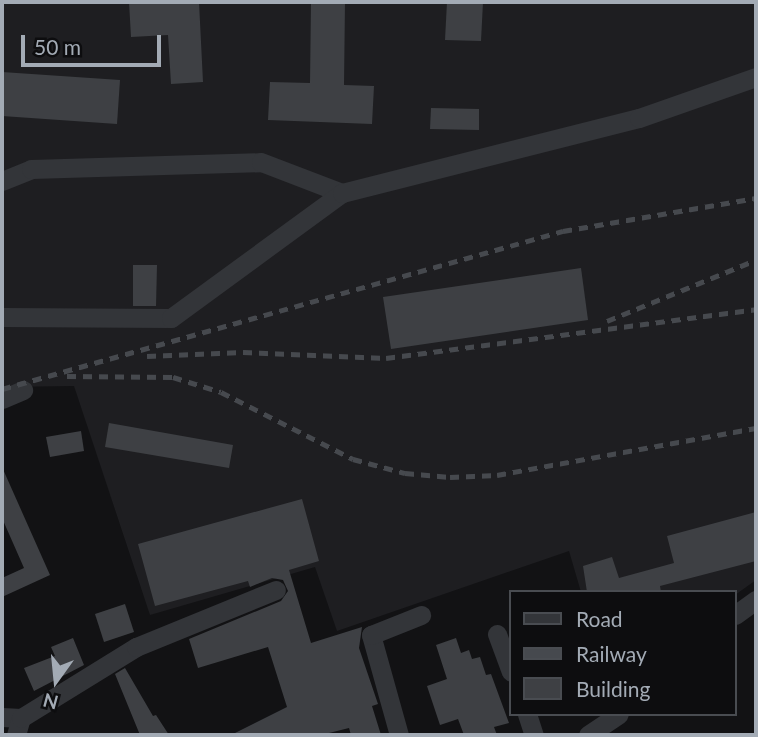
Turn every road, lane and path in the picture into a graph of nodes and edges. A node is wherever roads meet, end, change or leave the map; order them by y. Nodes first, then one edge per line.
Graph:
1 (756, 76) edge
2 (2, 181) edge
3 (342, 193) junction
4 (2, 317) edge
5 (23, 390) dead end
6 (2, 399) edge
7 (276, 590) dead end
8 (756, 600) edge
9 (737, 614) edge
10 (421, 615) dead end
11 (498, 634) dead end
12 (510, 669) edge
13 (528, 716) edge
14 (616, 716) edge
15 (13, 723) edge
16 (399, 735) edge
17 (534, 735) edge
18 (588, 735) edge

1 - 3 street
2 - 3 street
3 - 4 street
5 - 6 street
7 - 15 street
8 - 9 street
10 - 16 street
11 - 12 street
13 - 17 street
14 - 18 street

